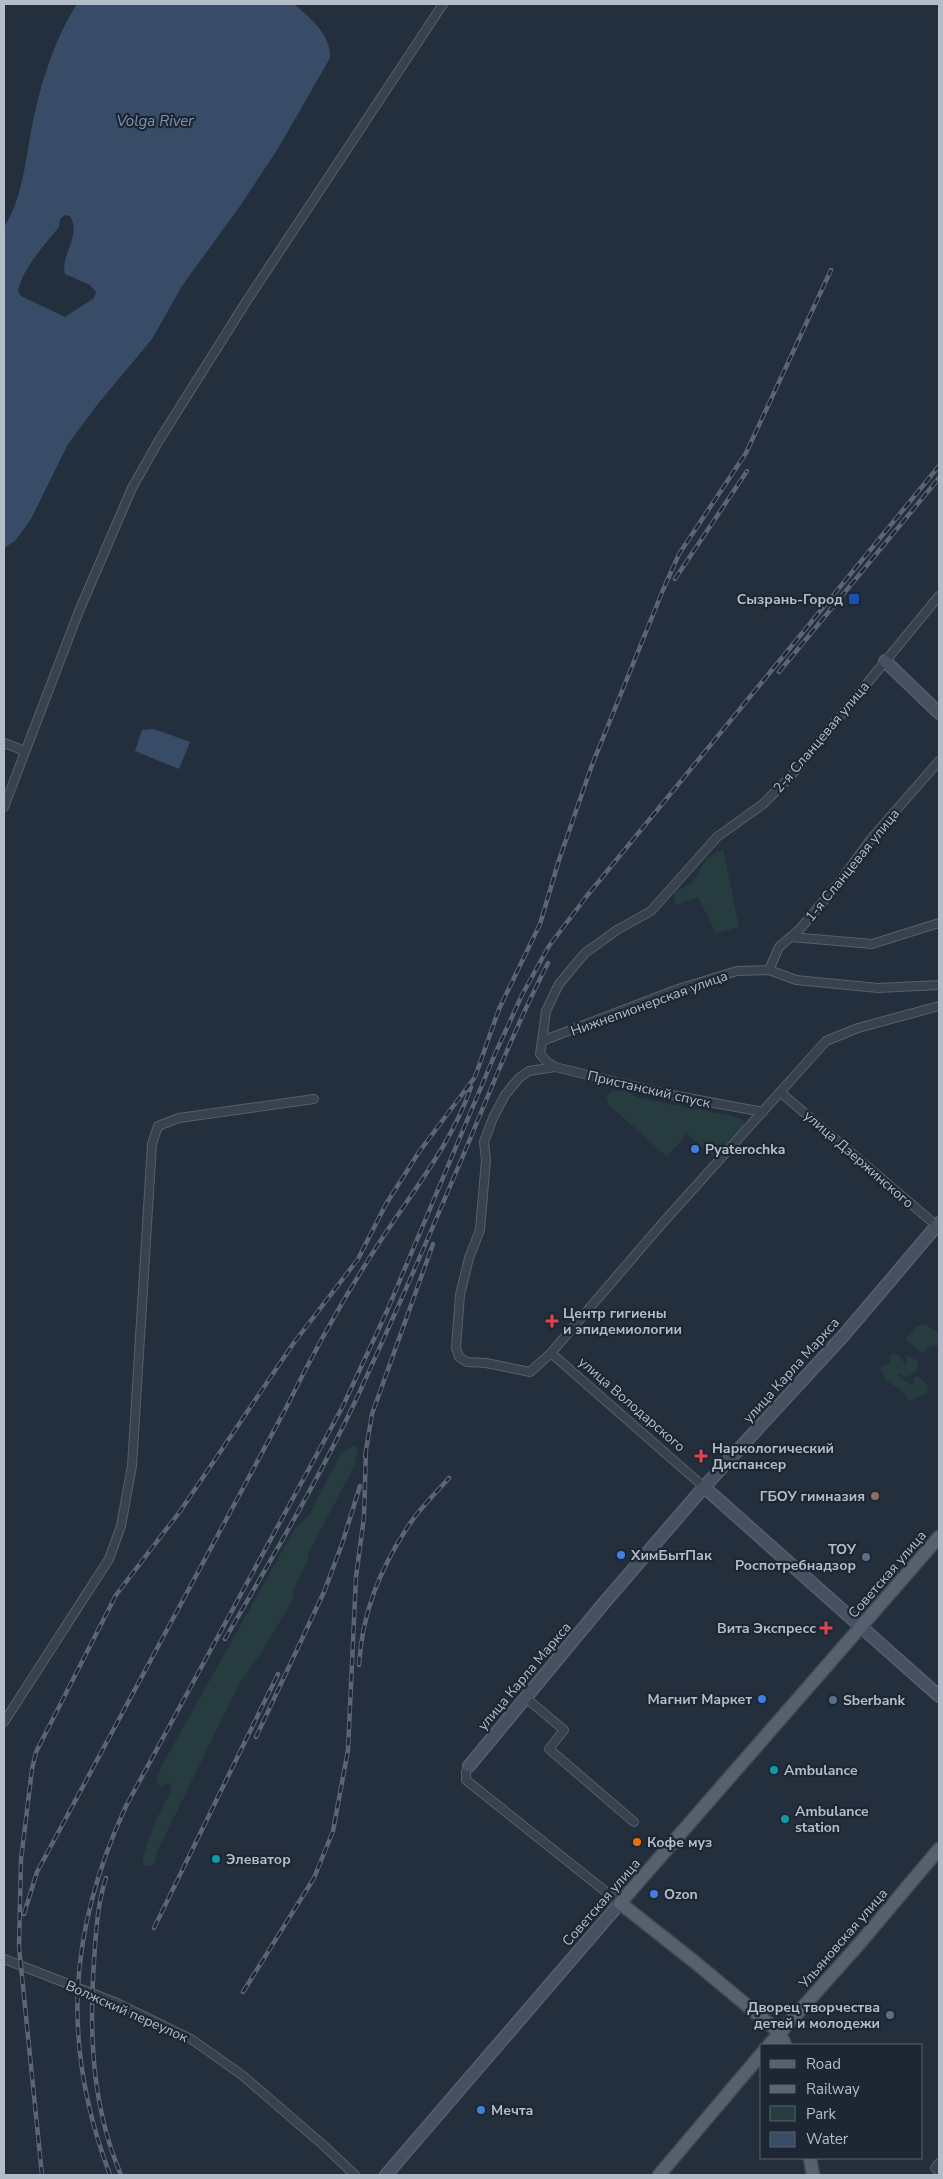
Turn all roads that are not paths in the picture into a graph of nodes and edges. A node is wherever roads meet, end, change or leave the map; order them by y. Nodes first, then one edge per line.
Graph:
1 (443, 4) edge
2 (939, 596) edge
3 (885, 662) junction
4 (939, 713) edge
5 (4, 743) edge
6 (25, 751) junction
7 (939, 761) edge
8 (4, 807) edge
9 (939, 924) edge
10 (791, 937) junction
11 (769, 970) junction
12 (939, 985) edge
13 (939, 1006) edge
14 (542, 1041) junction
15 (555, 1067) junction
16 (780, 1092) junction
17 (314, 1099) dead end
18 (763, 1112) junction
19 (938, 1224) edge
20 (551, 1353) junction
21 (704, 1487) junction
22 (939, 1537) edge
23 (861, 1627) junction
24 (939, 1696) edge
25 (526, 1698) junction
26 (4, 1722) edge
27 (469, 1766) joint
28 (634, 1822) dead end
29 (939, 1849) edge
30 (620, 1903) junction
31 (4, 1959) edge
32 (780, 2033) junction
33 (769, 2044) edge
34 (785, 2044) edge
35 (760, 2055) edge
36 (810, 2159) edge
37 (355, 2175) edge
38 (386, 2175) edge
39 (659, 2175) edge
40 (813, 2175) edge

1 - 6 street
2 - 3 street, 2-я Сланцевая улица
3 - 4 street
3 - 14 street, 2-я Сланцевая улица
5 - 6 street
6 - 8 street
7 - 10 street, 1-я Сланцевая улица
9 - 10 street
10 - 11 street, 1-я Сланцевая улица
11 - 12 street
11 - 14 street, Нижнепионерская улица
13 - 16 street
14 - 15 street, Пристанский спуск
15 - 18 street, Пристанский спуск
15 - 20 street
16 - 18 street
16 - 19 street, улица Дзержинского
17 - 26 street
18 - 20 street
19 - 21 street, улица Карла Маркса
20 - 21 street, улица Володарского
21 - 23 street, улица Володарского
21 - 25 street, улица Карла Маркса
22 - 23 main road, Советская улица
23 - 24 street, улица Володарского
23 - 30 main road, Советская улица
25 - 27 street, улица Карла Маркса
25 - 28 street
27 - 30 street
29 - 32 main road, Ульяновская улица
30 - 32 main road
30 - 38 street, Советская улица
31 - 37 street, Волжский переулок
32 - 33 main road, Ульяновская улица
32 - 34 main road
35 - 39 main road
36 - 40 main road

